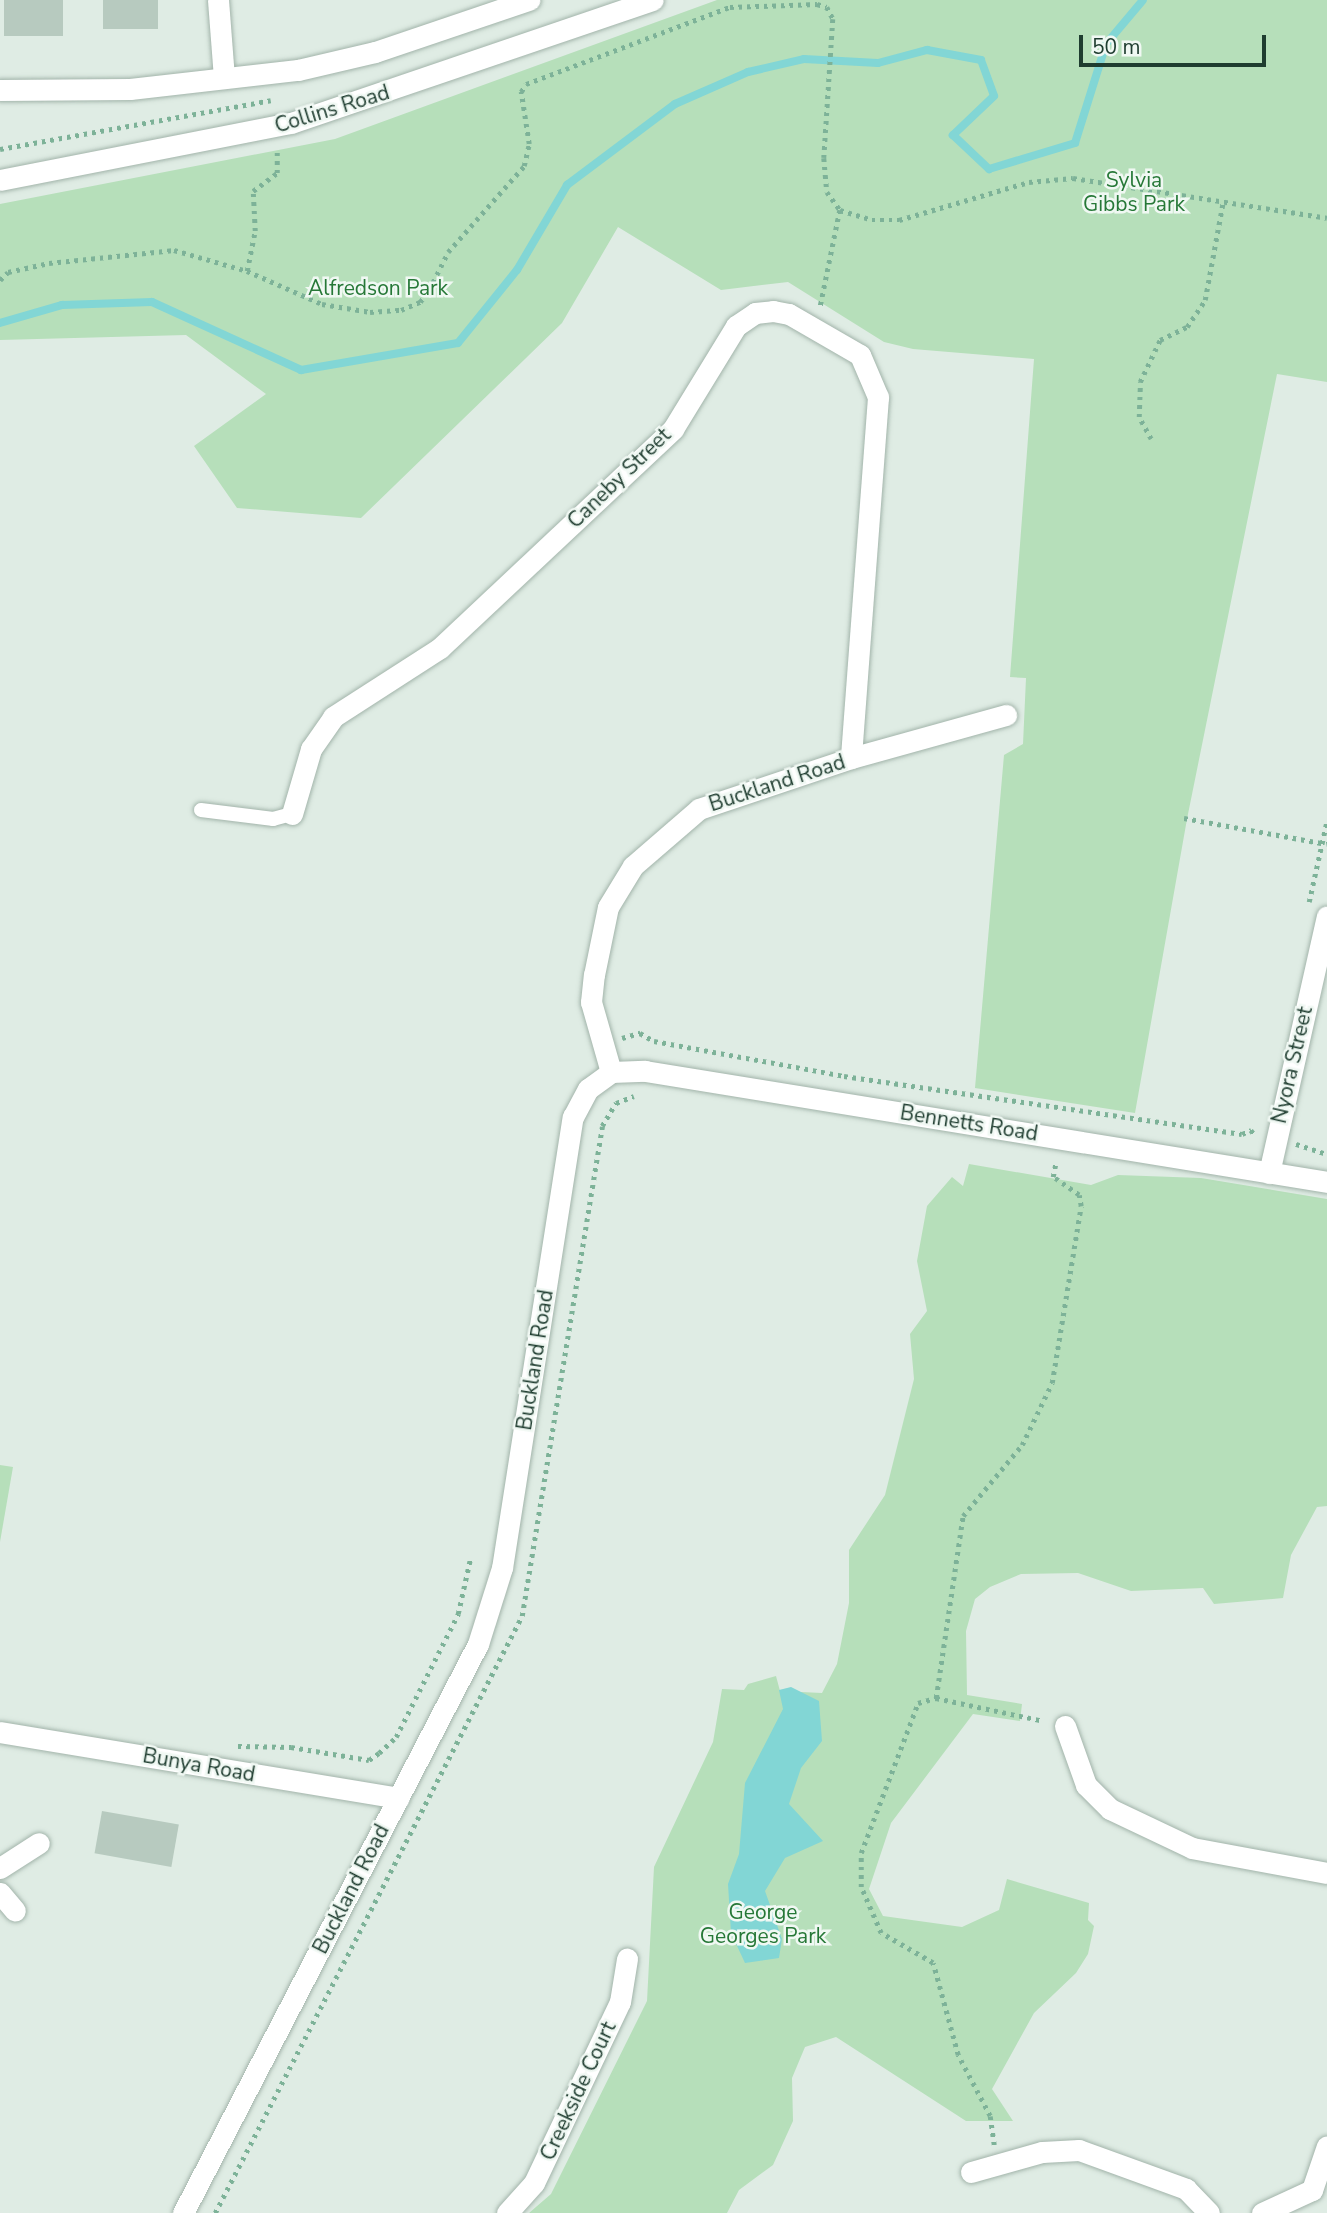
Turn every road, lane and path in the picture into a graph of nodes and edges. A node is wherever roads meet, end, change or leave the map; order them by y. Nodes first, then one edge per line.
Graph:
1 (218, 0) edge
2 (529, 0) edge
3 (653, 0) edge
4 (224, 78) junction
5 (0, 89) edge
6 (271, 100) dead end
7 (0, 149) edge
8 (277, 149) dead end
9 (0, 180) edge
10 (1223, 202) junction
11 (840, 210) junction
12 (1327, 218) edge
13 (247, 271) junction
14 (0, 280) edge
15 (816, 328) junction
16 (1151, 439) dead end
17 (1006, 715) dead end
18 (851, 758) junction
19 (201, 810) dead end
20 (292, 814) joint
21 (1184, 818) dead end
22 (1327, 844) edge
23 (1327, 916) edge
24 (602, 1040) junction
25 (611, 1072) junction
26 (643, 1095) dead end
27 (1062, 1139) junction
28 (1275, 1139) junction
29 (1327, 1154) edge
30 (1042, 1161) dead end
31 (1056, 1163) junction
32 (1269, 1173) junction
33 (1327, 1182) edge
34 (470, 1560) dead end
35 (936, 1698) junction
36 (1065, 1726) joint
37 (0, 1732) edge
38 (223, 1746) dead end
39 (398, 1798) junction
40 (39, 1843) dead end
41 (0, 1868) edge
42 (1327, 1872) edge
43 (0, 1893) edge
44 (15, 1911) dead end
45 (627, 1959) dead end
46 (1327, 2146) edge
47 (997, 2167) junction
48 (971, 2172) dead end
49 (183, 2213) edge
50 (215, 2213) edge
51 (508, 2213) edge
52 (1209, 2213) edge
53 (1262, 2213) edge

1 - 4 street
2 - 4 street, Collins Road
3 - 9 street, Collins Road
4 - 5 street, Collins Road
6 - 7 path
8 - 13 path
10 - 11 path
10 - 12 path
10 - 16 path
11 - 13 path
11 - 15 path
13 - 14 path
15 - 18 street, Caneby Street
15 - 20 street, Caneby Street
17 - 18 street, Buckland Road
18 - 24 street, Buckland Road
19 - 20 lane, Caneby Street
21 - 22 path
23 - 28 street, Nyora Street
24 - 25 street, Buckland Road
24 - 28 path
25 - 27 street, Bennetts Road
25 - 39 street, Buckland Road
26 - 50 path
27 - 31 path
27 - 32 street, Bennetts Road
28 - 29 path
28 - 32 street, Nyora Street
30 - 31 path
31 - 35 path
32 - 33 street, Bennetts Road
34 - 38 path
35 - 36 path
35 - 47 path
36 - 42 street
37 - 39 street, Bunya Road
39 - 49 street, Buckland Road
40 - 41 street
43 - 44 street
45 - 51 street, Creekside Court
46 - 53 street
47 - 48 street
47 - 52 street

